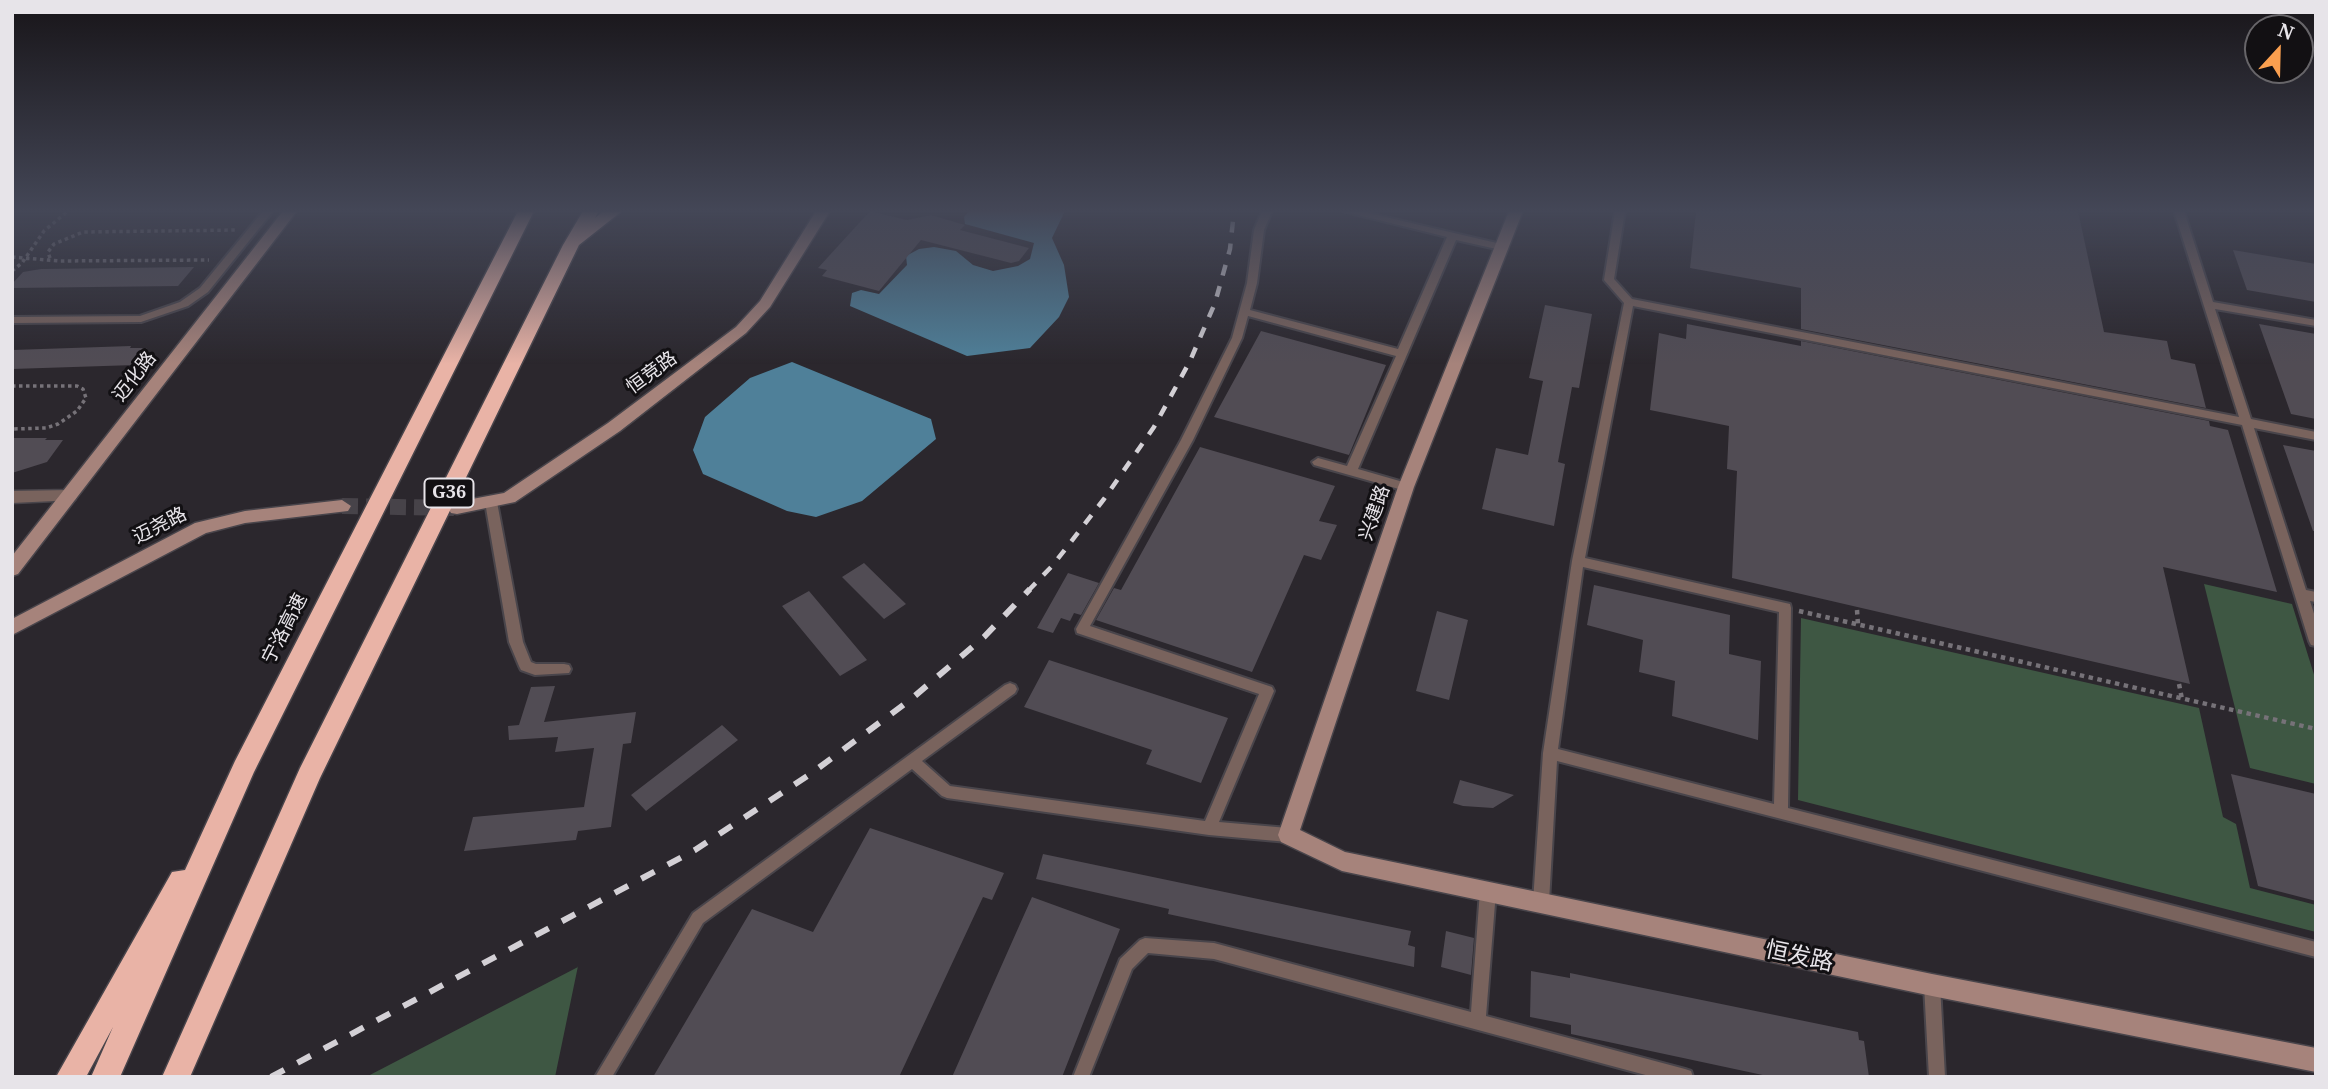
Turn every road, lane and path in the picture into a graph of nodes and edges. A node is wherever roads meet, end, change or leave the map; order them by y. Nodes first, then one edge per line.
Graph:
1 (228, 262) edge
2 (251, 262) edge
3 (500, 262) edge
4 (563, 262) edge
5 (792, 262) edge
6 (1253, 262) edge
7 (1442, 262) edge
8 (1496, 262) edge
9 (1612, 262) edge
10 (2195, 262) edge
11 (1629, 302) junction
12 (2208, 304) junction
13 (1244, 312) junction
14 (12, 320) edge
15 (2316, 323) edge
16 (1402, 354) junction
17 (12, 386) edge
18 (2246, 422) junction
19 (12, 429) edge
20 (2316, 436) edge
21 (1318, 462) dead end
22 (1351, 471) junction
23 (1406, 487) junction
24 (69, 496) junction
25 (12, 497) edge
26 (491, 502) junction
27 (342, 506) tunnel mouth
28 (457, 509) tunnel mouth
29 (1578, 561) junction
30 (12, 569) edge
31 (2301, 594) junction
32 (2316, 597) edge
33 (1785, 608) junction
34 (1857, 610) dead end
35 (1858, 625) junction
36 (12, 628) edge
37 (2316, 641) edge
38 (564, 669) dead end
39 (2179, 684) dead end
40 (1010, 690) dead end
41 (2182, 699) junction
42 (2316, 729) edge
43 (1550, 753) junction
44 (912, 761) junction
45 (244, 768) junction
46 (1781, 812) junction
47 (1209, 828) junction
48 (1288, 835) junction
49 (1488, 891) junction
50 (1541, 902) junction
51 (2316, 950) edge
52 (1932, 985) junction
53 (216, 999) junction
54 (1478, 1021) junction
55 (2316, 1060) edge
56 (70, 1076) edge
57 (106, 1077) edge
58 (176, 1077) edge
59 (188, 1077) edge
60 (603, 1077) edge
61 (1081, 1077) edge
62 (1685, 1077) edge
63 (1937, 1077) edge

1 - 14 lane
2 - 24 street, 迈化路
3 - 45 highway, 宁洛高速
4 - 53 highway, G36
5 - 26 street, 恒竞路
6 - 13 lane
7 - 16 lane
8 - 23 street, 兴建路
9 - 11 lane
10 - 12 lane
11 - 18 lane
11 - 29 lane
12 - 15 lane
12 - 18 lane
13 - 16 lane
13 - 47 lane
16 - 22 lane
17 - 19 path
18 - 20 lane
18 - 31 lane
21 - 22 lane
22 - 23 lane
23 - 48 street, 兴建路
24 - 25 street
24 - 30 street, 迈化路
26 - 28 street, 恒竞路
26 - 38 lane
27 - 36 street, 迈尧路
29 - 33 lane
29 - 43 lane
31 - 32 lane
31 - 37 lane
33 - 35 path
33 - 46 lane
34 - 35 path
35 - 41 path
39 - 41 path
40 - 44 lane
41 - 42 path
43 - 46 lane
43 - 50 lane
44 - 47 lane
44 - 60 lane
45 - 56 highway
45 - 57 highway, 宁洛高速
46 - 51 lane
47 - 48 lane
48 - 49 street, 恒发路
49 - 50 street, 恒发路
49 - 54 lane
50 - 52 street, 恒发路
52 - 55 street, 恒发路
52 - 63 lane
53 - 58 highway, G36
53 - 59 highway
54 - 61 lane
54 - 62 lane

